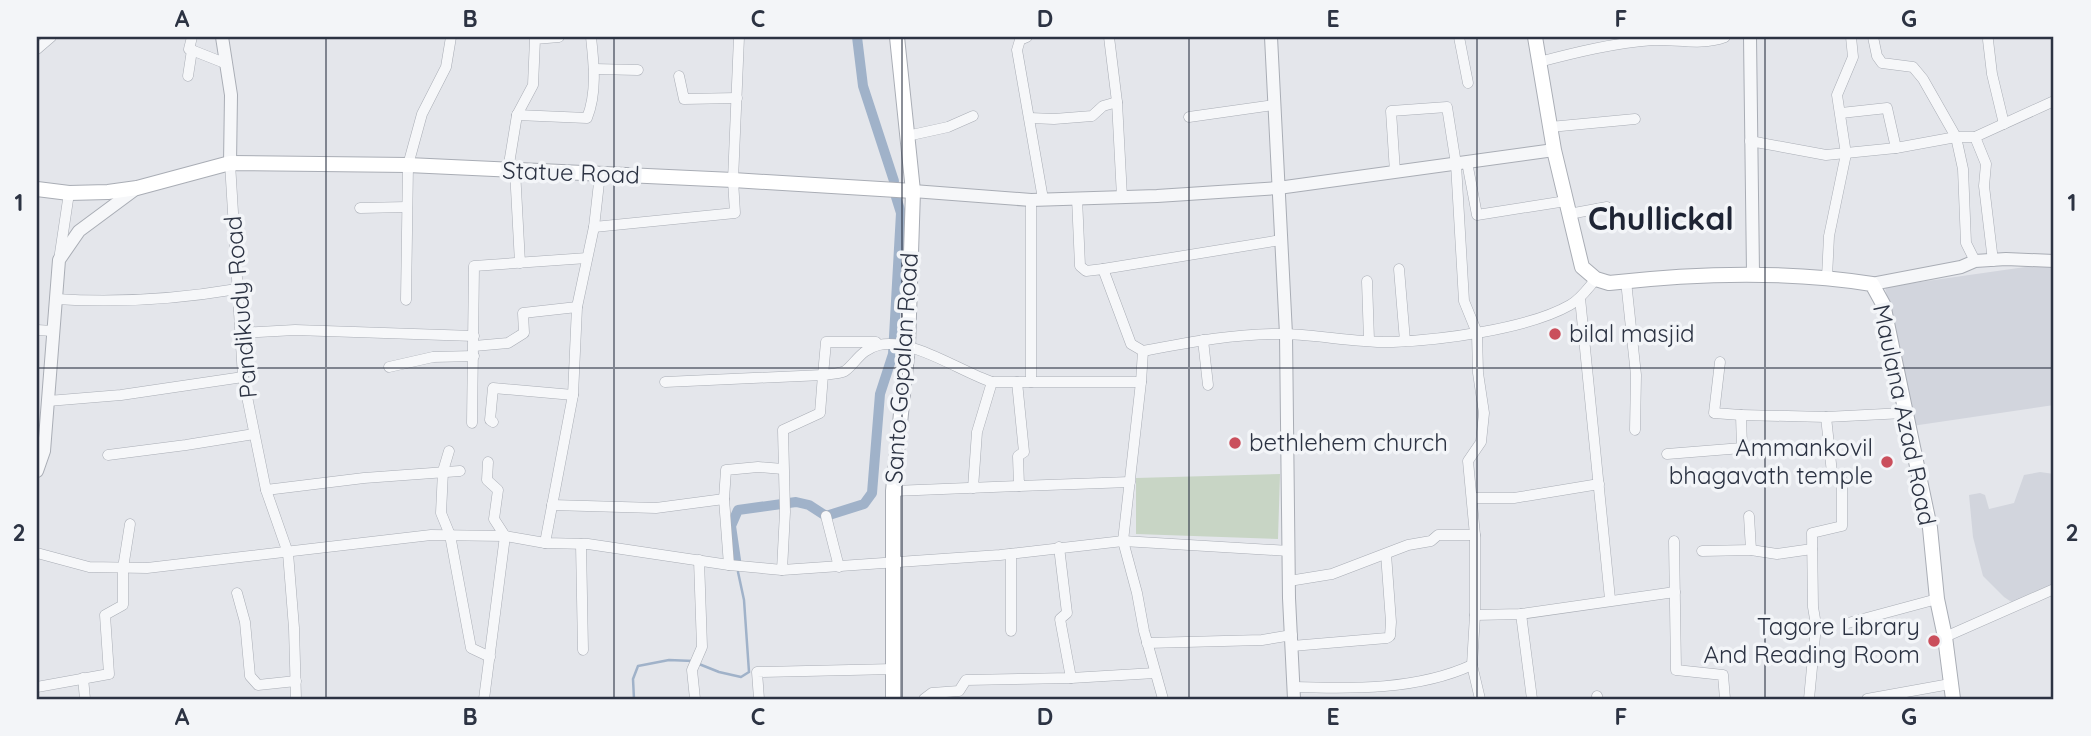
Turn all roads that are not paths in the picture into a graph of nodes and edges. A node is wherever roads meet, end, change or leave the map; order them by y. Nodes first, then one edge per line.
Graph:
1 (51, 37) edge
2 (192, 37) edge
3 (222, 37) edge
4 (451, 37) edge
5 (559, 37) edge
6 (591, 37) edge
7 (739, 37) edge
8 (897, 37) edge
9 (1027, 37) edge
10 (1109, 37) edge
11 (1271, 37) edge
12 (1459, 37) edge
13 (1535, 37) edge
14 (1723, 37) edge
15 (1750, 37) edge
16 (1851, 37) edge
17 (1873, 37) edge
18 (1988, 40) dead end
19 (37, 49) edge
20 (192, 50) junction
21 (1539, 62) junction
22 (226, 64) junction
23 (594, 69) junction
24 (638, 70) dead end
25 (188, 76) dead end
26 (680, 76) dead end
27 (1468, 83) dead end
28 (737, 98) junction
29 (2054, 101) edge
30 (1117, 102) junction
31 (1274, 105) junction
32 (1841, 113) junction
33 (517, 116) junction
34 (973, 116) dead end
35 (1189, 117) dead end
36 (1030, 118) junction
37 (1635, 119) dead end
38 (2004, 124) junction
39 (1550, 127) junction
40 (907, 136) junction
41 (1956, 137) junction
42 (1975, 137) junction
43 (1750, 141) junction
44 (1896, 148) junction
45 (1554, 150) junction
46 (1846, 154) junction
47 (230, 163) junction
48 (1462, 163) junction
49 (408, 165) junction
50 (511, 170) junction
51 (1395, 172) junction
52 (600, 174) junction
53 (733, 180) junction
54 (137, 188) junction
55 (1278, 188) junction
56 (37, 189) edge
57 (913, 191) junction
58 (69, 193) junction
59 (1122, 197) junction
60 (1077, 198) junction
61 (1037, 200) junction
62 (407, 207) junction
63 (1567, 207) junction
64 (1607, 207) dead end
65 (360, 208) dead end
66 (594, 227) junction
67 (1281, 240) junction
68 (587, 258) junction
69 (59, 260) junction
70 (1975, 261) junction
71 (1993, 261) junction
72 (2054, 261) edge
73 (520, 263) junction
74 (1103, 269) junction
75 (1399, 269) dead end
76 (1753, 273) junction
77 (1827, 277) junction
78 (1596, 279) junction
79 (1367, 281) dead end
80 (1626, 281) junction
81 (1872, 284) junction
82 (237, 289) junction
83 (1580, 298) junction
84 (56, 299) junction
85 (405, 300) dead end
86 (577, 307) junction
87 (37, 330) edge
88 (53, 331) junction
89 (240, 333) junction
90 (1286, 334) junction
91 (1477, 334) junction
92 (1203, 340) junction
93 (1369, 340) junction
94 (1405, 341) junction
95 (876, 342) dead end
96 (474, 346) junction
97 (898, 346) junction
98 (1143, 351) junction
99 (1720, 362) dead end
100 (388, 367) dead end
101 (823, 375) junction
102 (243, 377) junction
103 (665, 382) dead end
104 (992, 382) junction
105 (1017, 382) junction
106 (1031, 382) junction
107 (1141, 382) junction
108 (1208, 385) dead end
109 (573, 395) junction
110 (48, 401) junction
111 (1904, 413) junction
112 (1741, 415) junction
113 (1826, 417) junction
114 (493, 422) dead end
115 (472, 423) dead end
116 (1635, 430) dead end
117 (254, 434) junction
118 (40, 446) edge
119 (449, 451) dead end
120 (108, 454) dead end
121 (1667, 454) dead end
122 (488, 462) dead end
123 (783, 469) junction
124 (37, 471) edge
125 (443, 471) junction
126 (460, 471) dead end
127 (1130, 482) junction
128 (1599, 484) junction
129 (1019, 485) junction
130 (973, 488) junction
131 (266, 490) junction
132 (892, 491) junction
133 (1473, 498) junction
134 (724, 499) junction
135 (552, 505) junction
136 (827, 516) dead end
137 (1749, 516) dead end
138 (130, 524) dead end
139 (450, 535) junction
140 (1475, 535) junction
141 (505, 536) junction
142 (1123, 541) junction
143 (1674, 541) dead end
144 (545, 543) junction
145 (581, 544) junction
146 (1059, 547) junction
147 (1812, 549) junction
148 (1751, 550) junction
149 (1289, 551) junction
150 (1702, 551) dead end
151 (37, 553) edge
152 (288, 553) junction
153 (1011, 554) junction
154 (1386, 554) junction
155 (699, 560) junction
156 (893, 563) junction
157 (729, 565) junction
158 (839, 567) junction
159 (123, 568) junction
160 (782, 570) junction
161 (1289, 581) junction
162 (2054, 589) edge
163 (1675, 592) junction
164 (237, 593) dead end
165 (1610, 599) junction
166 (1937, 599) junction
167 (1521, 614) junction
168 (1475, 615) junction
169 (1847, 623) dead end
170 (1011, 631) dead end
171 (1945, 637) junction
172 (1292, 640) junction
173 (1147, 643) junction
174 (583, 650) dead end
175 (490, 657) junction
176 (1472, 665) junction
177 (894, 669) junction
178 (1155, 673) junction
179 (83, 678) junction
180 (1071, 678) junction
181 (296, 681) junction
182 (1950, 684) junction
183 (37, 687) edge
184 (1293, 693) edge
185 (959, 695) edge
186 (85, 699) edge
187 (296, 699) edge
188 (484, 699) edge
189 (695, 699) edge
190 (759, 699) edge
191 (894, 699) edge
192 (924, 699) edge
193 (1163, 699) edge
194 (1480, 699) edge
195 (1532, 699) edge
196 (1725, 699) edge
197 (1809, 699) edge
198 (1867, 699) edge
199 (1953, 699) edge

1 - 19 street
2 - 20 street
3 - 22 street, Pandikudy Road
4 - 49 street
5 - 33 street
6 - 23 street
7 - 28 street
8 - 40 main road, Santo Gopalan Road
9 - 36 street
10 - 30 street
11 - 31 street
12 - 27 street
13 - 21 main road
14 - 21 street
15 - 43 street
16 - 32 street
17 - 41 street
18 - 38 street
20 - 22 street
20 - 25 street
21 - 39 main road
22 - 47 street, Pandikudy Road
23 - 24 street
23 - 33 street
26 - 28 street
28 - 53 street
29 - 38 street
30 - 36 street
30 - 59 street
31 - 35 street
31 - 55 street
32 - 44 street
32 - 46 street
33 - 50 street
34 - 40 street
36 - 61 street
37 - 39 street
38 - 42 street
39 - 45 main road
40 - 57 main road, Santo Gopalan Road
41 - 42 street
41 - 44 street
41 - 70 street
42 - 71 street
43 - 46 street
43 - 76 street
44 - 46 street
45 - 48 street
45 - 63 main road
46 - 77 street
47 - 49 main road, Statue Road
47 - 54 main road, Statue Road
47 - 82 street, Pandikudy Road
48 - 51 street
48 - 51 street
48 - 63 street
48 - 91 street
49 - 50 main road, Statue Road
49 - 62 street
50 - 52 main road, Statue Road
50 - 73 street
51 - 55 street
52 - 53 main road, Statue Road
52 - 66 street
53 - 57 main road, Statue Road
53 - 66 street
54 - 58 main road, Statue Road
54 - 69 street
55 - 59 street
55 - 67 street
56 - 58 main road, Statue Road
57 - 61 street
57 - 97 main road, Santo Gopalan Road
58 - 69 street
59 - 60 street
60 - 61 street
60 - 74 street
61 - 106 street
62 - 65 street
62 - 85 street
63 - 64 street
63 - 78 main road
66 - 68 street
67 - 74 street
67 - 90 street
68 - 73 street
68 - 86 street
69 - 84 street
70 - 71 street
70 - 81 street
71 - 72 street
73 - 96 street
74 - 98 street
75 - 94 street
76 - 77 main road, Maulana Azad Road
76 - 80 main road, Maulana Azad Road
77 - 81 main road, Maulana Azad Road
78 - 80 main road, Maulana Azad Road
78 - 83 street
79 - 93 street
80 - 116 street
81 - 111 main road, Maulana Azad Road
82 - 84 street
82 - 89 street, Pandikudy Road
83 - 91 street
83 - 128 street
84 - 88 street
86 - 96 street
86 - 109 street
87 - 88 street
88 - 110 street
89 - 96 street
89 - 102 street, Pandikudy Road
90 - 92 street
90 - 93 street
90 - 149 street
91 - 94 street
91 - 133 street
92 - 98 street
92 - 108 street
93 - 94 street
95 - 101 street
96 - 100 street
96 - 115 street
97 - 101 street
97 - 104 street
97 - 132 main road, Santo Gopalan Road
98 - 107 street
99 - 112 street
101 - 103 street
101 - 123 street
102 - 110 street
102 - 117 street, Pandikudy Road
104 - 105 street
104 - 130 street
105 - 106 street
105 - 129 street
106 - 107 street
107 - 127 street
109 - 114 street
109 - 135 street
110 - 118 street
111 - 113 street
111 - 166 main road, Maulana Azad Road
112 - 113 street
112 - 121 street
113 - 147 street
117 - 120 street
117 - 131 street, Pandikudy Road
118 - 124 street
119 - 125 street
122 - 141 street
123 - 134 street
123 - 160 street
125 - 126 street
125 - 131 street
125 - 139 street
127 - 129 street
127 - 142 street
128 - 133 street
128 - 165 street
129 - 130 street
130 - 132 street
131 - 152 street, Pandikudy Road
132 - 156 main road, Santo Gopalan Road
133 - 140 street
134 - 135 street
134 - 157 street
135 - 144 street
136 - 158 street
137 - 148 street
138 - 159 street
139 - 141 street
139 - 152 street
139 - 175 street
140 - 154 street
140 - 168 street
141 - 144 street
141 - 175 street
142 - 146 street
142 - 149 street
142 - 173 street
143 - 163 street
144 - 145 street
145 - 155 street
145 - 174 street
146 - 153 street
146 - 180 street
147 - 148 street
147 - 197 street
148 - 150 street
149 - 161 street
151 - 159 street
152 - 159 street
152 - 181 street, Pandikudy Road
153 - 156 street
153 - 170 street
154 - 161 street
154 - 172 street
155 - 157 street
155 - 189 street
156 - 158 street
156 - 177 main road, Santo Gopalan Road
157 - 160 street
158 - 160 street
159 - 179 street
161 - 172 street
162 - 171 street
163 - 165 street
163 - 196 street
164 - 181 street
165 - 167 street
166 - 169 street
166 - 171 main road, Maulana Azad Road
167 - 168 street
167 - 195 street
168 - 176 street
171 - 182 main road, Maulana Azad Road
172 - 173 street
172 - 184 street
173 - 178 street
175 - 188 street
176 - 184 street
176 - 194 street
177 - 190 street
177 - 191 main road, Santo Gopalan Road
178 - 180 street
178 - 193 street
179 - 183 street
179 - 186 street
180 - 185 street
181 - 187 street, Pandikudy Road
182 - 198 street
182 - 199 main road, Maulana Azad Road
185 - 192 street

